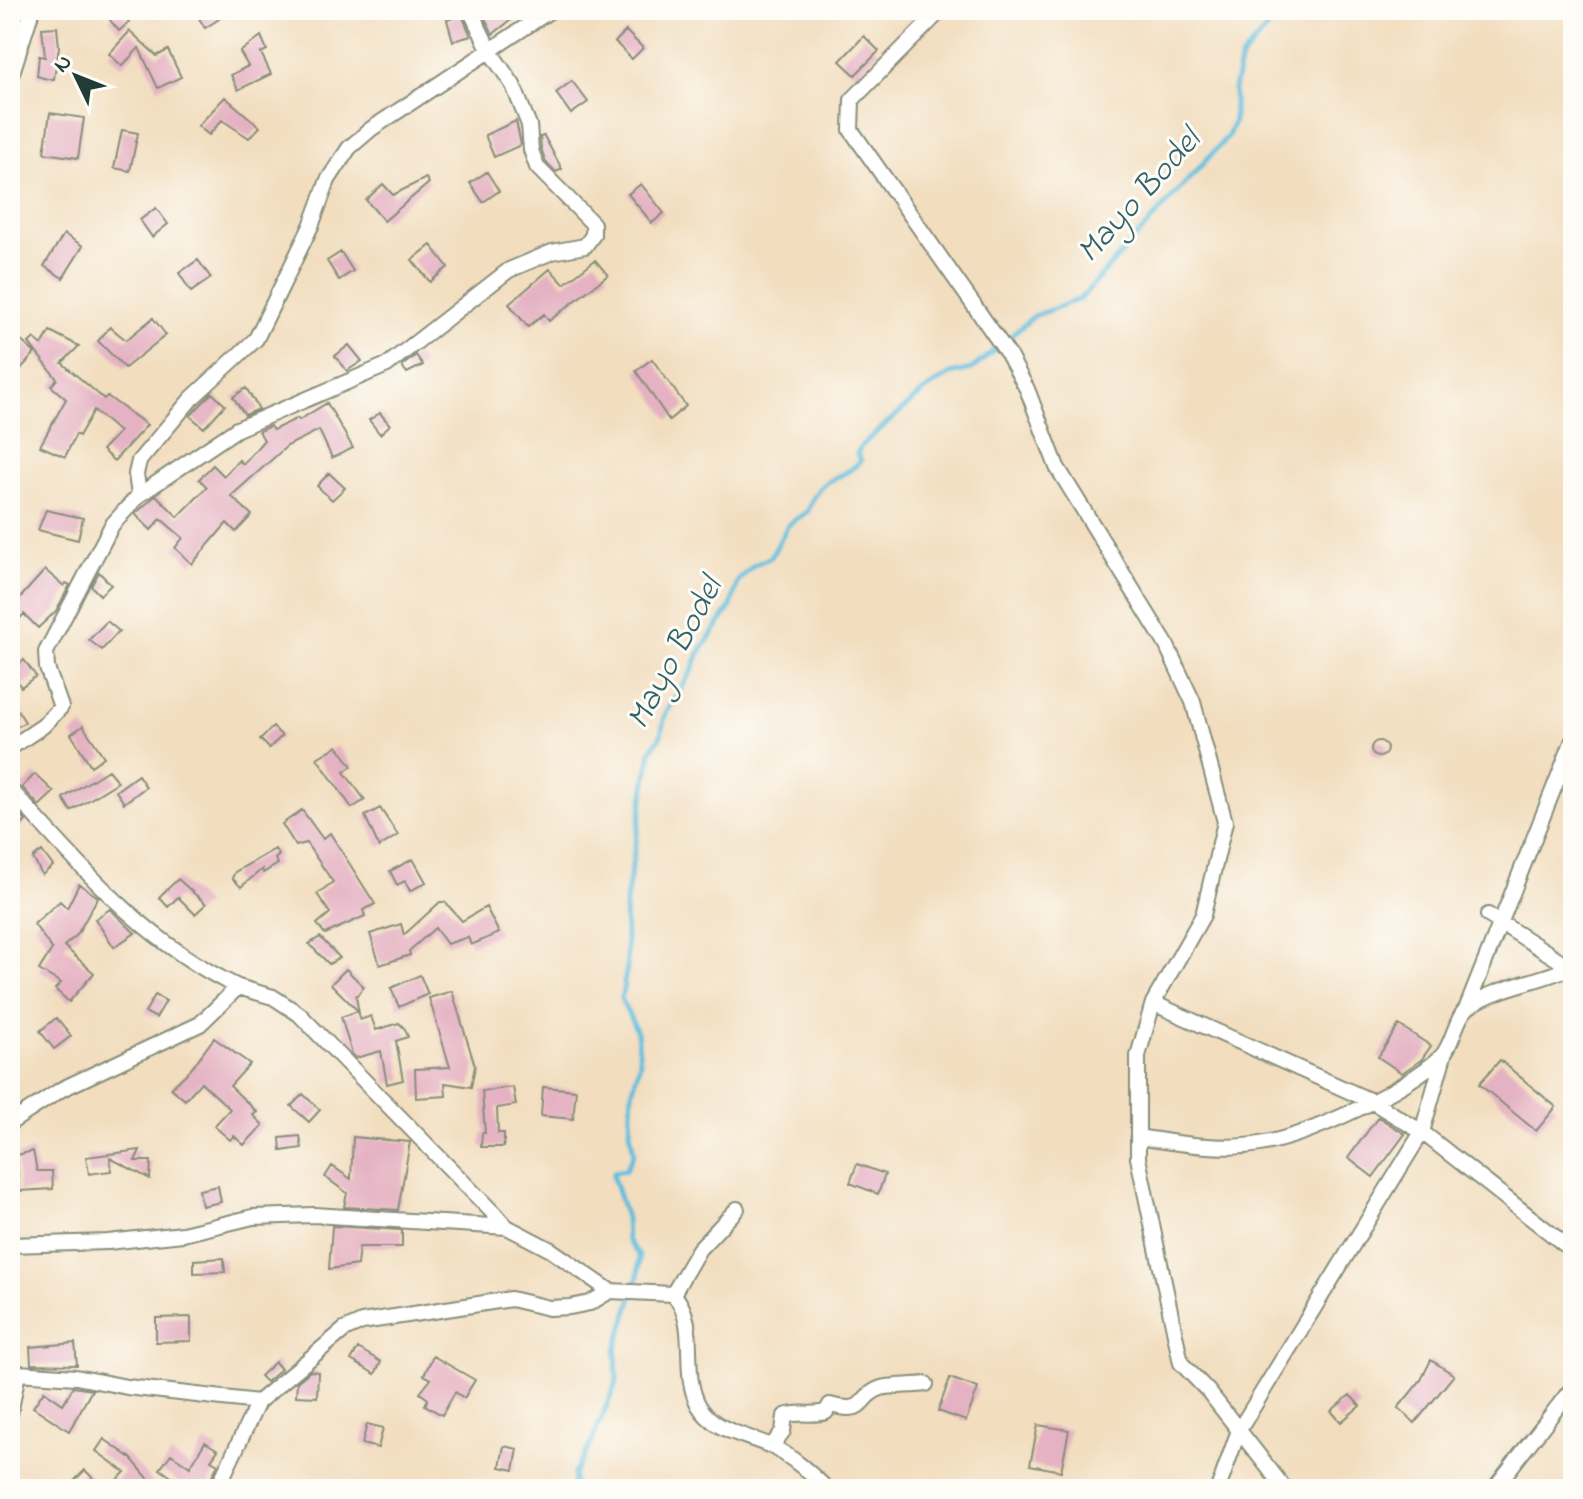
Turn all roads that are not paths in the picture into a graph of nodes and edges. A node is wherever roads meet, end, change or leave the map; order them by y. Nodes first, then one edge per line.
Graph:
1 (32, 10) edge
2 (470, 10) edge
3 (551, 10) edge
4 (941, 10) edge
5 (491, 53) junction
6 (10, 79) edge
7 (139, 495) junction
8 (1573, 740) edge
9 (10, 748) edge
10 (10, 789) edge
11 (1493, 918) junction
12 (1572, 967) edge
13 (238, 987) junction
14 (1153, 1003) junction
15 (1467, 1007) junction
16 (1444, 1054) junction
17 (1371, 1101) junction
18 (10, 1123) edge
19 (1422, 1132) junction
20 (1138, 1137) junction
21 (737, 1209) dead end
22 (507, 1227) junction
23 (10, 1245) edge
24 (1573, 1251) edge
25 (610, 1291) junction
26 (673, 1294) junction
27 (14, 1372) edge
28 (926, 1384) dead end
29 (1573, 1387) edge
30 (258, 1402) junction
31 (10, 1414) edge
32 (1239, 1430) junction
33 (772, 1446) junction
34 (217, 1489) edge
35 (827, 1489) edge
36 (1218, 1489) edge
37 (1285, 1489) edge
38 (1494, 1489) edge

1 - 6 street
2 - 5 street
3 - 5 street
4 - 14 street
5 - 7 street
5 - 7 street
7 - 9 street
8 - 11 street
10 - 13 street
11 - 12 street
11 - 15 street
12 - 15 street
13 - 18 street
13 - 22 street
14 - 17 street
14 - 20 street
15 - 16 street
16 - 17 street
16 - 19 street
17 - 19 street
17 - 20 street
19 - 24 street
19 - 32 street
20 - 32 street
21 - 26 street
22 - 23 street
22 - 25 street
25 - 26 street
25 - 30 street
26 - 33 street
27 - 30 street
27 - 31 street
28 - 33 street
29 - 38 street
30 - 34 street
32 - 36 street
32 - 37 street
33 - 35 street

